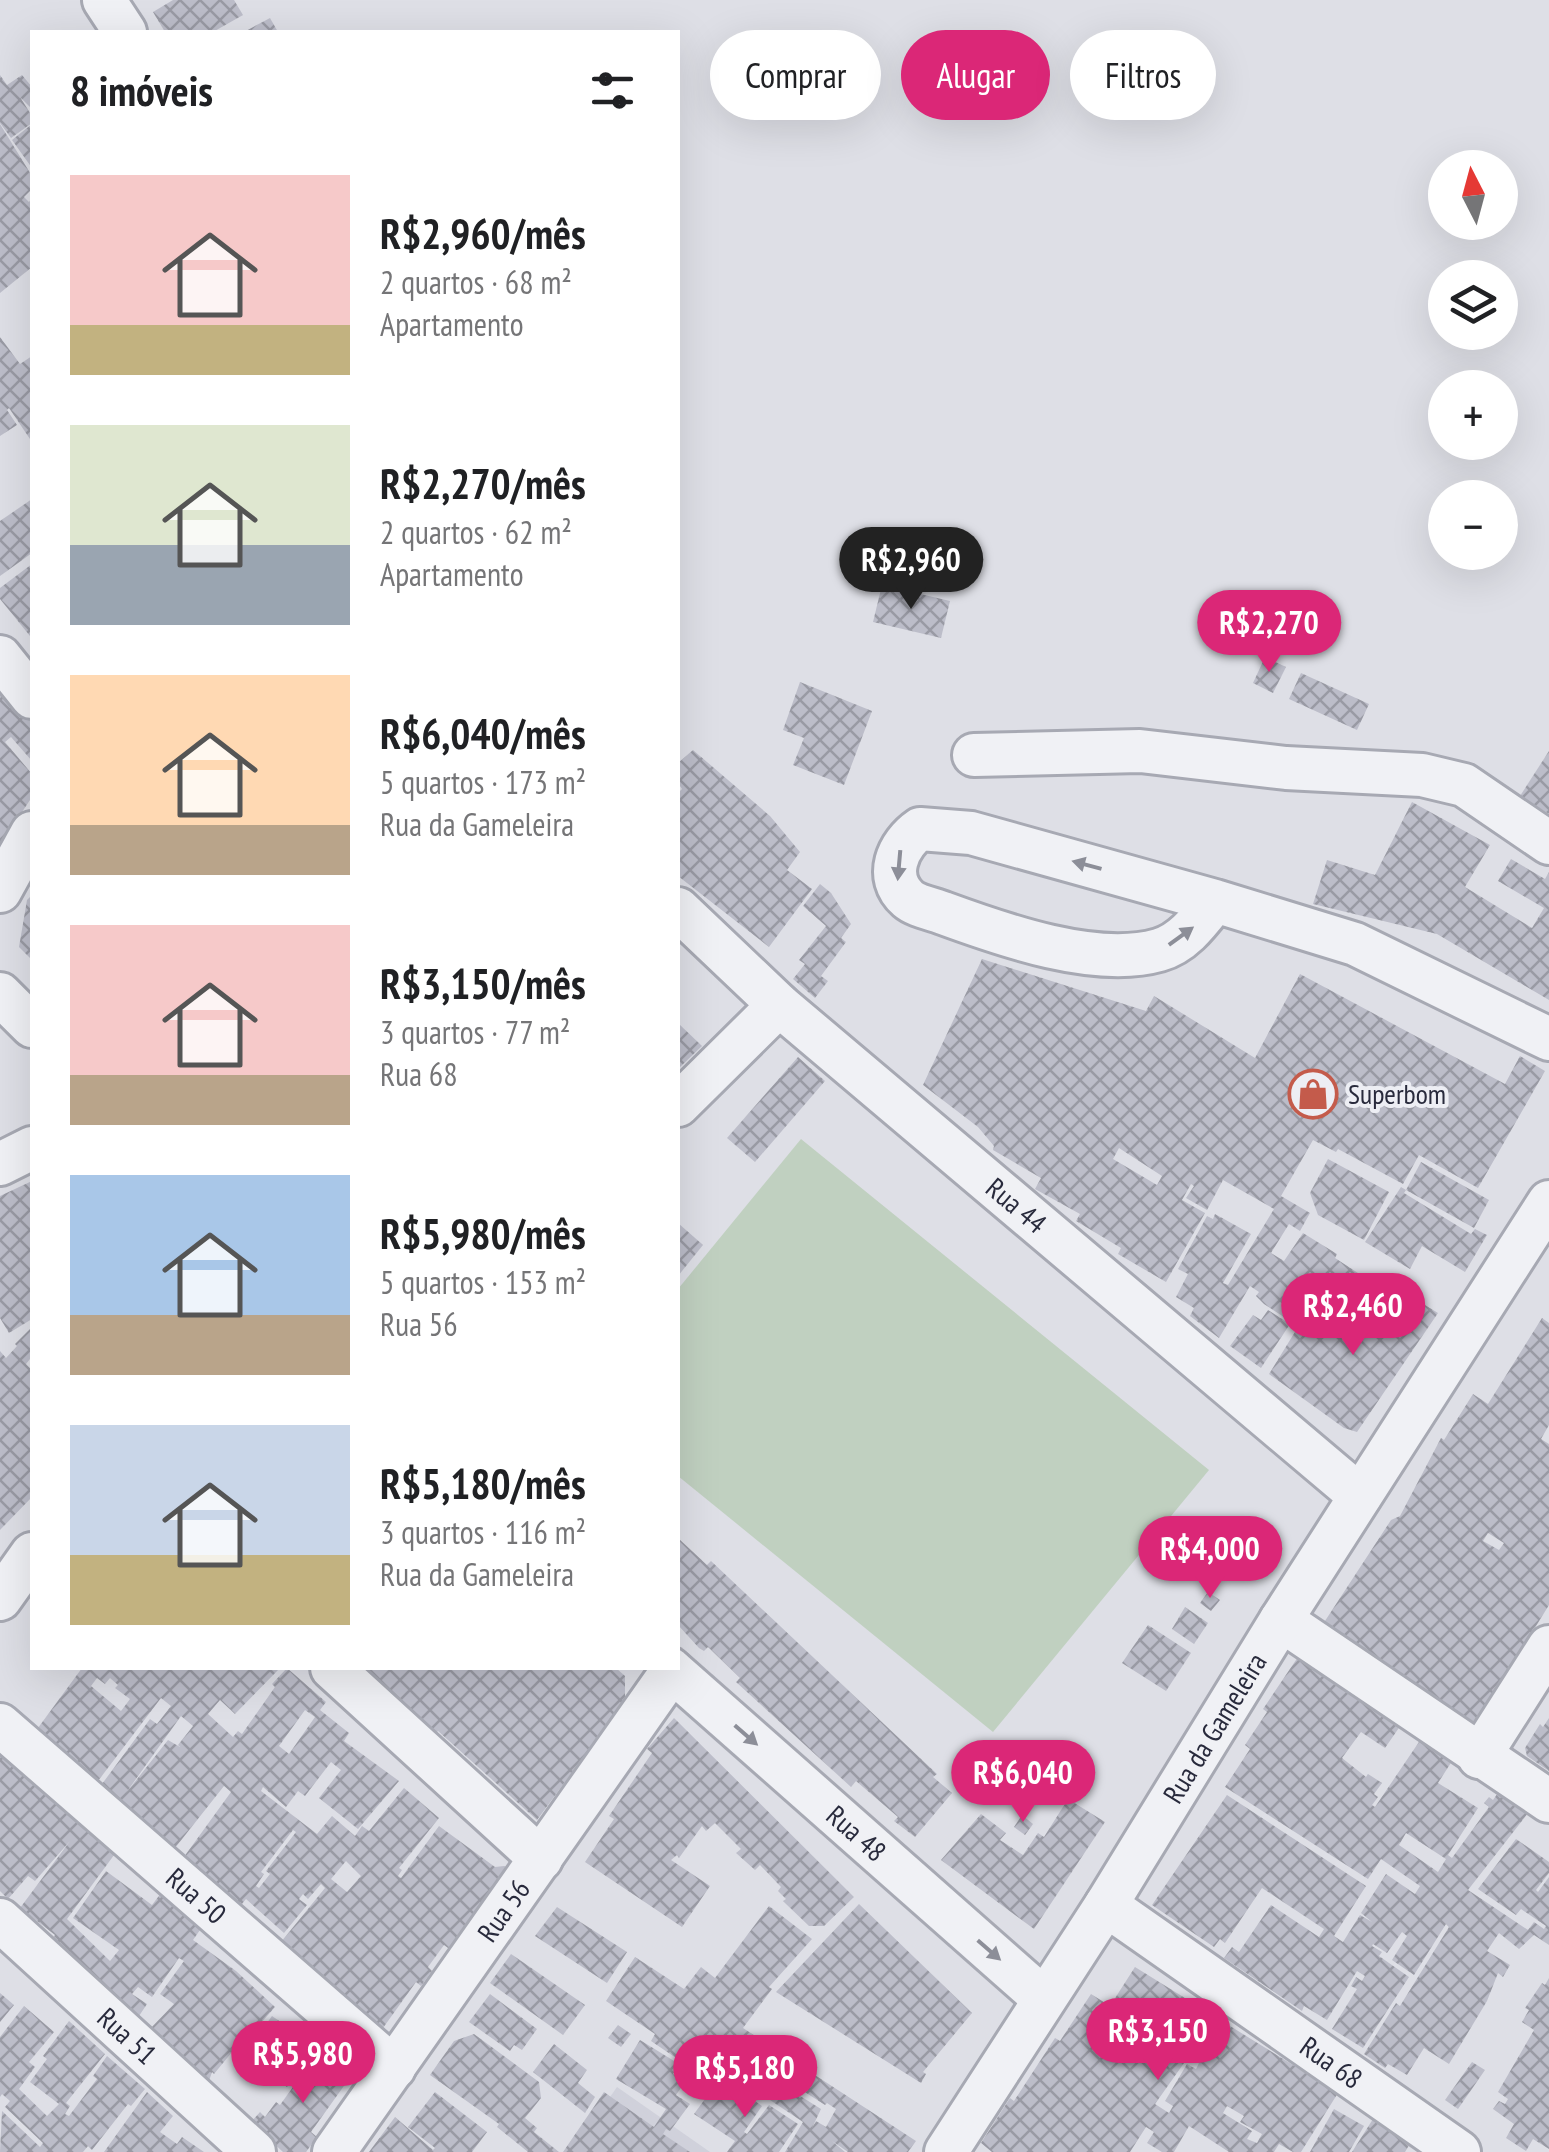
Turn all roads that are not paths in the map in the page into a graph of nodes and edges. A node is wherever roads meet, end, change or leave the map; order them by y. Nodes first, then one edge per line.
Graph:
1 (104, 0) edge
2 (124, 30) edge
3 (0, 658) edge
4 (30, 695) edge
5 (974, 756) dead end
6 (30, 837) edge
7 (1549, 843) edge
8 (0, 891) edge
9 (1215, 900) junction
10 (680, 911) edge
11 (0, 994) edge
12 (779, 1005) junction
13 (30, 1024) edge
14 (1549, 1039) edge
15 (680, 1103) edge
16 (30, 1149) edge
17 (0, 1164) edge
18 (1549, 1202) edge
19 (1360, 1496) junction
20 (30, 1557) edge
21 (0, 1599) edge
22 (1281, 1620) junction
23 (1549, 1647) edge
24 (334, 1670) edge
25 (670, 1670) edge
26 (672, 1670) edge
27 (0, 1725) edge
28 (1478, 1757) junction
29 (1549, 1801) edge
30 (541, 1860) junction
31 (1106, 1905) junction
32 (0, 1920) edge
33 (1043, 1998) junction
34 (394, 2068) junction
35 (254, 2152) edge
36 (334, 2152) edge
37 (946, 2152) edge
38 (1459, 2152) edge

1 - 2 street
3 - 4 street
5 - 7 street
6 - 8 street
9 -> 9 street
9 - 14 street
10 - 12 street, Rua 44
11 - 13 street
12 - 15 street
12 - 19 street, Rua 44
16 - 17 street
18 - 19 street, Rua da Gameleira
19 - 22 street, Rua da Gameleira
20 - 21 street
22 - 28 street
22 - 31 street, Rua da Gameleira
23 - 28 street
24 - 30 street
25 - 30 street, Rua 56
26 -> 33 street, Rua 48
27 - 34 street, Rua 50
28 - 29 street
30 - 34 street, Rua 56
31 - 33 street, Rua da Gameleira
31 - 38 street, Rua 68
32 - 35 street, Rua 51
33 - 37 street, Rua da Gameleira
34 - 36 street, Rua 56

